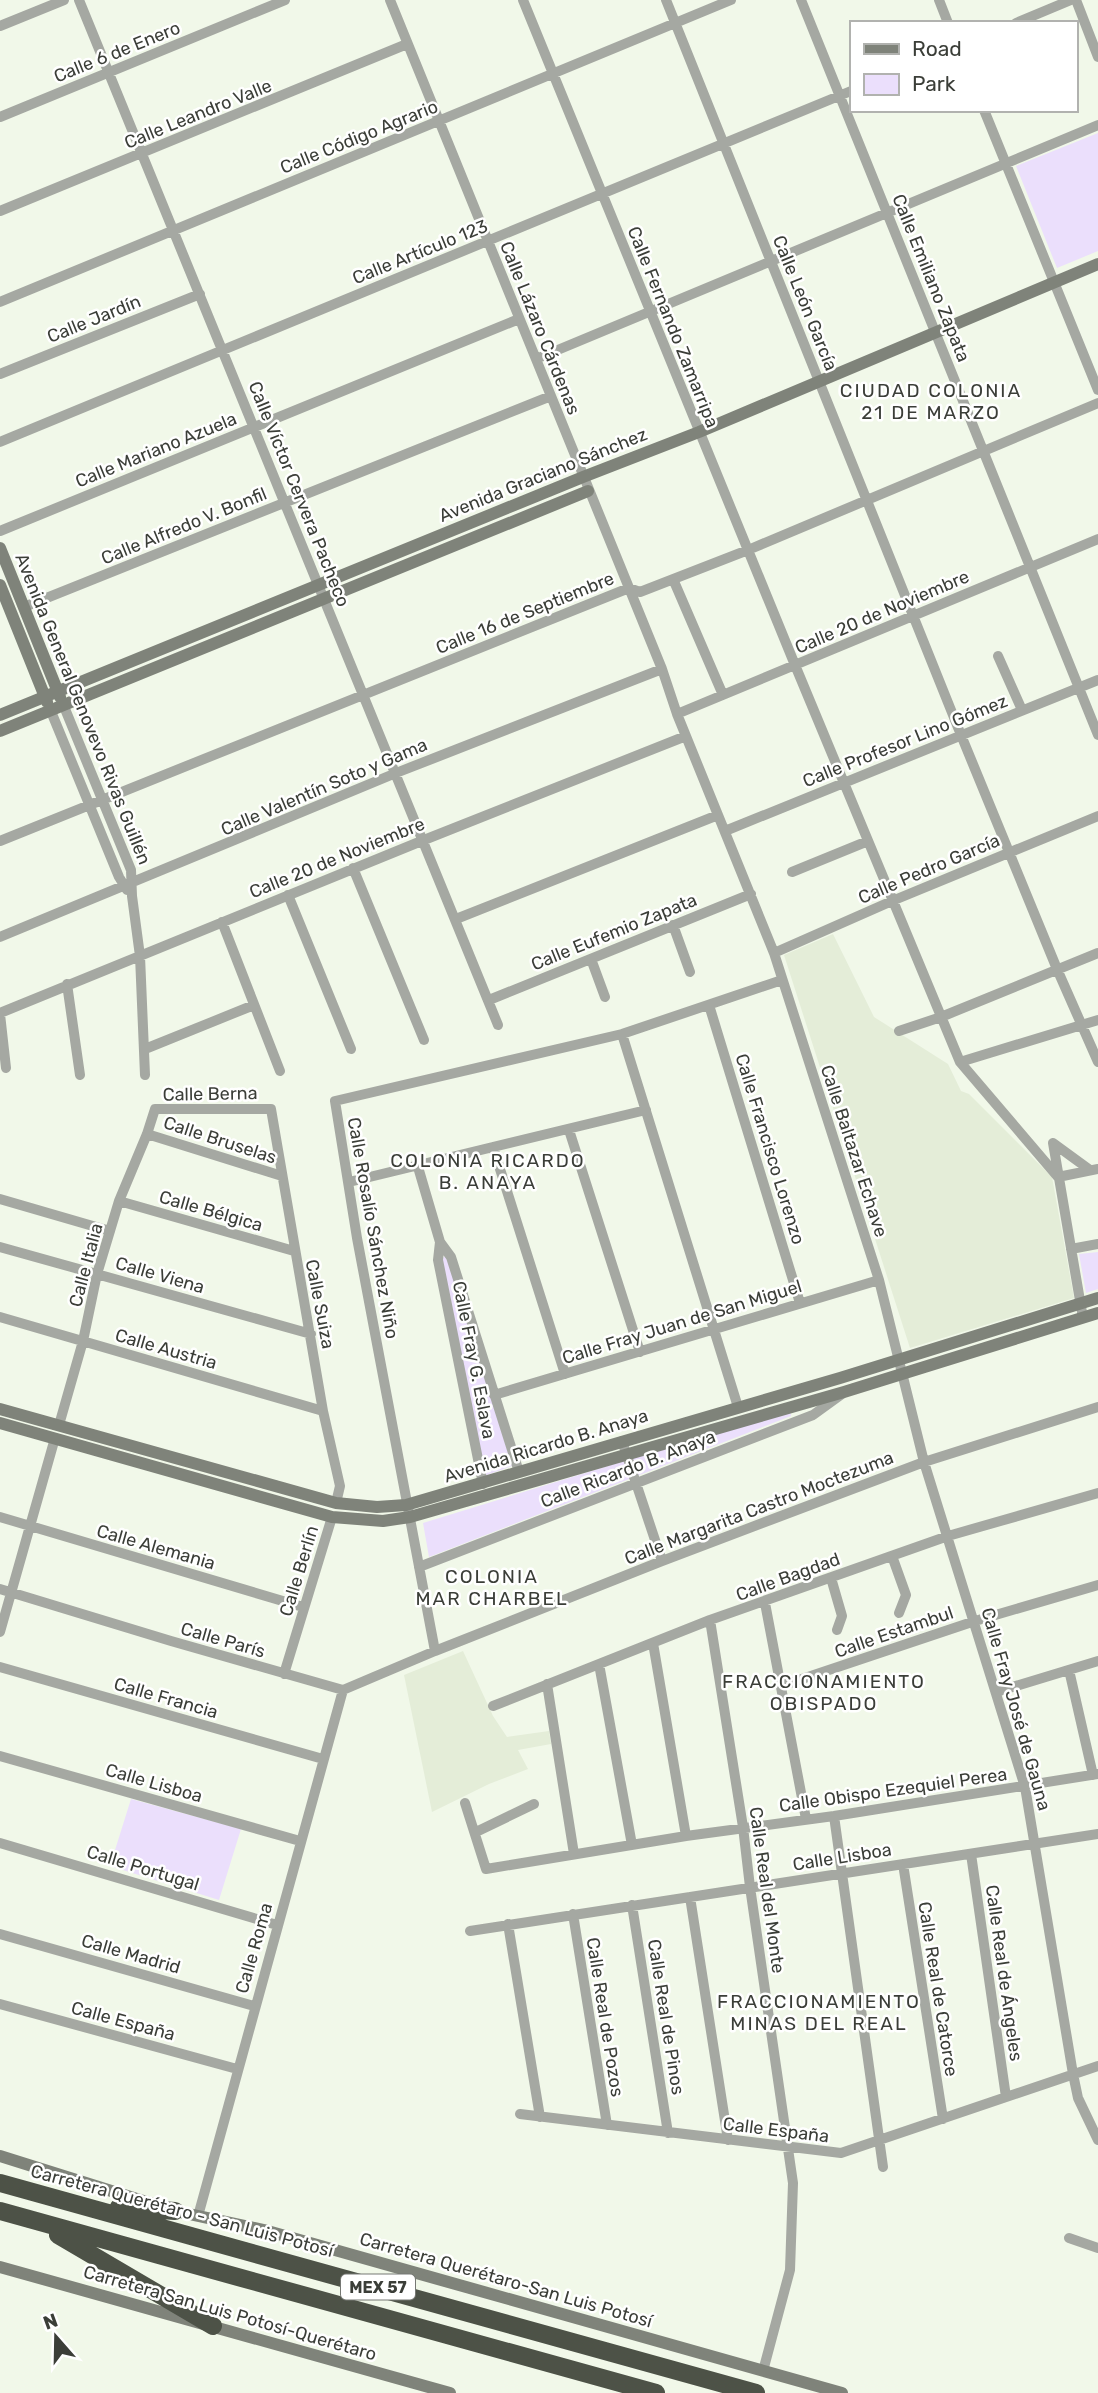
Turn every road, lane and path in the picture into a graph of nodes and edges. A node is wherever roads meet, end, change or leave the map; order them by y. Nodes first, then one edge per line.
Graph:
1 (64, 0) edge
2 (79, 0) edge
3 (285, 0) edge
4 (523, 0) edge
5 (666, 0) edge
6 (731, 0) edge
7 (801, 0) edge
8 (939, 0) edge
9 (1073, 0) edge
10 (393, 1) edge
11 (947, 21) edge
12 (1021, 21) edge
13 (675, 23) junction
14 (0, 26) edge
15 (407, 44) junction
16 (1098, 57) edge
17 (109, 72) junction
18 (553, 74) junction
19 (850, 91) edge
20 (841, 95) junction
21 (985, 112) edge
22 (0, 117) edge
23 (439, 121) junction
24 (1098, 125) edge
25 (724, 143) junction
26 (142, 154) junction
27 (1005, 163) junction
28 (602, 194) junction
29 (0, 211) edge
30 (887, 212) junction
31 (174, 230) junction
32 (488, 241) junction
33 (771, 261) junction
34 (1098, 264) edge
35 (1054, 283) junction
36 (200, 294) junction
37 (0, 302) edge
38 (650, 311) junction
39 (519, 319) junction
40 (936, 332) junction
41 (223, 350) junction
42 (536, 359) junction
43 (0, 374) edge
44 (819, 382) junction
45 (1098, 390) edge
46 (551, 396) junction
47 (1098, 403) edge
48 (254, 427) junction
49 (699, 432) junction
50 (0, 442) edge
51 (984, 450) junction
52 (583, 477) junction
53 (588, 491) junction
54 (866, 499) junction
55 (285, 502) junction
56 (0, 531) edge
57 (1098, 539) edge
58 (0, 548) edge
59 (748, 550) junction
60 (1032, 567) junction
61 (673, 579) junction
62 (0, 585) edge
63 (629, 588) junction
64 (322, 592) junction
65 (24, 607) junction
66 (6, 615) edge
67 (913, 616) junction
68 (998, 656) dead end
69 (795, 665) junction
70 (662, 668) junction
71 (1098, 680) edge
72 (1079, 688) junction
73 (58, 691) junction
74 (364, 694) junction
75 (723, 695) junction
76 (45, 697) junction
77 (63, 704) junction
78 (50, 709) junction
79 (1022, 710) junction
80 (677, 714) junction
81 (0, 715) edge
82 (0, 731) edge
83 (961, 735) junction
84 (1098, 735) edge
85 (686, 736) junction
86 (396, 773) junction
87 (844, 784) junction
88 (103, 800) junction
89 (89, 805) junction
90 (718, 815) junction
91 (1098, 816) edge
92 (725, 831) junction
93 (424, 840) junction
94 (0, 841) edge
95 (868, 841) junction
96 (1010, 852) junction
97 (353, 868) junction
98 (792, 872) dead end
99 (129, 885) junction
100 (751, 894) junction
101 (288, 895) junction
102 (892, 901) junction
103 (456, 919) junction
104 (222, 922) junction
105 (673, 925) junction
106 (0, 937) edge
107 (774, 953) junction
108 (1098, 953) edge
109 (140, 956) junction
110 (591, 959) junction
111 (1057, 969) junction
112 (690, 972) dead end
113 (782, 981) junction
114 (67, 984) junction
115 (605, 997) dead end
116 (489, 1000) junction
117 (254, 1005) junction
118 (709, 1005) junction
119 (0, 1013) edge
120 (941, 1017) junction
121 (1098, 1020) edge
122 (1082, 1025) junction
123 (498, 1026) dead end
124 (900, 1031) dead end
125 (622, 1034) junction
126 (424, 1040) dead end
127 (145, 1049) junction
128 (351, 1049) dead end
129 (960, 1062) junction
130 (1098, 1062) edge
131 (6, 1068) dead end
132 (281, 1071) dead end
133 (80, 1075) dead end
134 (145, 1075) dead end
135 (271, 1109) joint
136 (646, 1110) junction
137 (152, 1115) joint
138 (569, 1130) junction
139 (147, 1133) junction
140 (493, 1147) junction
141 (418, 1167) junction
142 (1094, 1170) edge
143 (282, 1177) junction
144 (1058, 1177) junction
145 (349, 1182) junction
146 (0, 1199) edge
147 (119, 1201) junction
148 (110, 1231) junction
149 (440, 1242) junction
150 (1098, 1244) edge
151 (0, 1247) edge
152 (1071, 1248) junction
153 (294, 1251) junction
154 (97, 1274) junction
155 (879, 1280) junction
156 (1098, 1298) edge
157 (800, 1303) junction
158 (1080, 1304) junction
159 (1098, 1313) edge
160 (0, 1317) edge
161 (1083, 1318) junction
162 (714, 1329) junction
163 (995, 1330) junction
164 (311, 1334) junction
165 (83, 1341) junction
166 (998, 1343) junction
167 (640, 1352) junction
168 (898, 1360) junction
169 (565, 1374) junction
170 (901, 1374) junction
171 (844, 1392) junction
172 (494, 1395) junction
173 (737, 1406) junction
174 (1098, 1407) edge
175 (0, 1409) edge
176 (323, 1411) junction
177 (0, 1423) edge
178 (59, 1425) junction
179 (55, 1438) junction
180 (622, 1441) junction
181 (124, 1443) junction
182 (626, 1454) junction
183 (120, 1457) junction
184 (924, 1462) junction
185 (519, 1472) junction
186 (636, 1482) junction
187 (483, 1484) junction
188 (1098, 1493) edge
189 (336, 1503) junction
190 (408, 1511) junction
191 (0, 1517) edge
192 (332, 1517) junction
193 (30, 1526) junction
194 (948, 1536) junction
195 (892, 1556) junction
196 (662, 1562) junction
197 (419, 1567) junction
198 (831, 1578) junction
199 (1098, 1585) edge
200 (0, 1589) edge
201 (11, 1592) junction
202 (765, 1603) junction
203 (303, 1607) junction
204 (899, 1613) dead end
205 (710, 1620) junction
206 (975, 1621) junction
207 (837, 1630) dead end
208 (0, 1632) edge
209 (653, 1643) junction
210 (435, 1651) junction
211 (1098, 1661) edge
212 (599, 1664) junction
213 (0, 1667) edge
214 (1069, 1670) junction
215 (284, 1674) junction
216 (547, 1684) junction
217 (781, 1686) junction
218 (344, 1689) junction
219 (996, 1692) junction
220 (493, 1706) dead end
221 (0, 1756) edge
222 (323, 1759) junction
223 (1096, 1775) edge
224 (1025, 1787) junction
225 (465, 1803) dead end
226 (534, 1804) dead end
227 (834, 1816) junction
228 (806, 1819) junction
229 (743, 1827) junction
230 (476, 1832) junction
231 (1098, 1835) edge
232 (686, 1836) junction
233 (300, 1841) junction
234 (0, 1843) edge
235 (1035, 1844) junction
236 (632, 1845) junction
237 (574, 1854) junction
238 (971, 1854) junction
239 (903, 1864) junction
240 (843, 1873) junction
241 (750, 1887) junction
242 (690, 1897) junction
243 (632, 1905) junction
244 (573, 1914) junction
245 (508, 1924) junction
246 (277, 1925) junction
247 (470, 1931) dead end
248 (0, 1934) edge
249 (0, 2004) edge
250 (254, 2006) junction
251 (1098, 2066) edge
252 (237, 2069) junction
253 (1073, 2074) junction
254 (1006, 2097) junction
255 (520, 2115) dead end
256 (540, 2117) junction
257 (943, 2119) junction
258 (607, 2125) junction
259 (1096, 2129) edge
260 (668, 2133) junction
261 (728, 2140) junction
262 (878, 2140) junction
263 (1098, 2140) edge
264 (788, 2147) junction
265 (0, 2156) edge
266 (883, 2167) dead end
267 (0, 2183) edge
268 (77, 2204) junction
269 (0, 2210) edge
270 (175, 2211) junction
271 (198, 2216) junction
272 (37, 2222) junction
273 (1069, 2238) dead end
274 (1098, 2248) edge
275 (0, 2267) edge
276 (213, 2326) junction
277 (764, 2371) junction
278 (443, 2392) edge
279 (656, 2393) edge
280 (756, 2393) edge
281 (842, 2393) edge

1 - 14 street
2 - 17 street, Calle Víctor Cervera Pacheco
3 - 17 street, Calle 6 de Enero
4 - 18 street, Calle Fernando Zamarripa
5 - 13 street, Calle León García
6 - 13 street, Calle Código Agrario
7 - 20 street, Calle Emiliano Zapata
8 - 11 street
9 - 12 street
9 - 16 street
10 - 15 street, Calle Lázaro Cárdenas
13 - 18 street, Calle Código Agrario
13 - 25 street, Calle León García
15 - 23 street, Calle Lázaro Cárdenas
15 - 26 street, Calle Leandro Valle
17 - 22 street, Calle 6 de Enero
17 - 26 street, Calle Víctor Cervera Pacheco
18 - 23 street, Calle Código Agrario
18 - 28 street, Calle Fernando Zamarripa
19 - 20 street, Calle Artículo 123
20 - 25 street, Calle Artículo 123
20 - 30 street, Calle Emiliano Zapata
21 - 27 street
23 - 31 street, Calle Código Agrario
23 - 32 street, Calle Lázaro Cárdenas
24 - 27 street
25 - 28 street, Calle Artículo 123
25 - 33 street, Calle León García
26 - 29 street, Calle Leandro Valle
26 - 31 street, Calle Víctor Cervera Pacheco
27 - 30 street
27 - 35 street
28 - 32 street, Calle Artículo 123
28 - 38 street, Calle Fernando Zamarripa
30 - 33 street
30 - 40 street, Calle Emiliano Zapata
31 - 36 street, Calle Víctor Cervera Pacheco
31 - 37 street, Calle Código Agrario
32 - 39 street, Calle Lázaro Cárdenas
32 - 41 street, Calle Artículo 123
33 - 38 street
33 - 44 street, Calle León García
34 - 35 main road, Avenida Graciano Sánchez
35 - 40 main road, Avenida Graciano Sánchez
35 - 45 street
36 - 41 street, Calle Víctor Cervera Pacheco
36 - 43 street, Calle Jardín
38 - 42 street
38 - 49 street, Calle Fernando Zamarripa
39 - 42 street, Calle Lázaro Cárdenas
39 - 48 street, Calle Mariano Azuela
40 - 44 main road, Avenida Graciano Sánchez
40 - 51 street, Calle Emiliano Zapata
41 - 48 street, Calle Víctor Cervera Pacheco
41 - 50 street, Calle Artículo 123
42 - 46 street, Calle Lázaro Cárdenas
44 - 49 main road, Avenida Graciano Sánchez
44 - 54 street, Calle León García
46 - 52 street, Calle Lázaro Cárdenas
46 - 55 street, Calle Alfredo V. Bonfil
47 - 51 street, Calle 16 de Septiembre
48 - 55 street, Calle Víctor Cervera Pacheco
48 - 56 street, Calle Mariano Azuela
49 - 52 main road, Avenida Graciano Sánchez
49 - 59 street, Calle Fernando Zamarripa
51 - 54 street, Calle 16 de Septiembre
51 - 60 street, Calle Emiliano Zapata
52 - 53 street, Calle Lázaro Cárdenas
52 - 64 main road, Avenida Graciano Sánchez
53 - 63 street, Calle Lázaro Cárdenas
53 - 64 main road, Avenida Graciano Sánchez
54 - 59 street, Calle 16 de Septiembre
54 - 67 street, Calle León García
55 - 64 street, Calle Víctor Cervera Pacheco
55 - 65 street, Calle Alfredo V. Bonfil
57 - 60 street, Calle 20 de Noviembre
58 - 65 main road, Avenida General Genovevo Rivas Guillén
59 - 61 street, Calle 16 de Septiembre
59 - 69 street, Calle Fernando Zamarripa
60 - 67 street, Calle 20 de Noviembre
60 - 72 street, Calle Emiliano Zapata
61 - 63 street, Calle 16 de Septiembre
61 - 75 street
62 - 66 main road, Avenida General Genovevo Rivas Guillén
63 - 70 street, Calle Lázaro Cárdenas
63 - 74 street, Calle 16 de Septiembre
64 - 73 main road, Avenida Graciano Sánchez
64 - 74 street, Calle Víctor Cervera Pacheco
64 - 77 main road, Avenida Graciano Sánchez
65 - 73 main road, Avenida General Genovevo Rivas Guillén
66 - 76 main road, Avenida General Genovevo Rivas Guillén
67 - 69 street, Calle 20 de Noviembre
67 - 83 street, Calle León García
68 - 79 street
69 - 75 street, Calle 20 de Noviembre
69 - 87 street, Calle Fernando Zamarripa
70 - 80 street, Calle Lázaro Cárdenas
70 - 86 street, Calle Valentín Soto y Gama
71 - 72 street, Calle Profesor Lino Gómez
72 - 79 street, Calle Profesor Lino Gómez
72 - 84 street, Calle Emiliano Zapata
73 - 76 main road, Avenida Graciano Sánchez
73 - 77 main road, Avenida General Genovevo Rivas Guillén
74 - 86 street, Calle Víctor Cervera Pacheco
74 - 88 street, Calle 16 de Septiembre
75 - 80 street, Calle 20 de Noviembre
76 - 78 main road, Avenida General Genovevo Rivas Guillén
76 - 81 main road, Avenida Graciano Sánchez
77 - 78 main road, Avenida Graciano Sánchez
77 - 88 street, Avenida General Genovevo Rivas Guillén
78 - 82 main road, Avenida Graciano Sánchez
78 - 89 street, Avenida General Genovevo Rivas Guillén
79 - 83 street, Calle Profesor Lino Gómez
80 - 85 street, Calle Lázaro Cárdenas
83 - 87 street, Calle Profesor Lino Gómez
83 - 96 street, Calle León García
85 - 90 street, Calle Lázaro Cárdenas
85 - 93 street, Calle 20 de Noviembre
86 - 93 street, Calle Víctor Cervera Pacheco
86 - 99 street, Calle Valentín Soto y Gama
87 - 92 street, Calle Profesor Lino Gómez
87 - 95 street, Calle Fernando Zamarripa
88 - 89 street, Calle 16 de Septiembre
88 - 99 street, Avenida General Genovevo Rivas Guillén
89 - 94 street, Calle 16 de Septiembre
89 - 99 street, Avenida General Genovevo Rivas Guillén
90 - 92 street, Calle Baltazar Echave
90 - 103 street
91 - 96 street, Calle Pedro García
92 - 100 street, Calle Baltazar Echave
93 - 97 street, Calle 20 de Noviembre
93 - 103 street, Calle Víctor Cervera Pacheco
95 - 98 street
95 - 102 street, Calle Fernando Zamarripa
96 - 102 street, Calle Pedro García
96 - 111 street, Calle León García
97 - 101 street, Calle 20 de Noviembre
97 - 126 street
99 - 106 street, Calle Valentín Soto y Gama
99 - 109 street
100 - 105 street, Calle Eufemio Zapata
100 - 107 street, Calle Baltazar Echave
101 - 104 street, Calle 20 de Noviembre
101 - 128 street
102 - 107 street, Calle Pedro García
102 - 120 street, Calle Fernando Zamarripa
103 - 116 street, Calle Víctor Cervera Pacheco
104 - 109 street, Calle 20 de Noviembre
104 - 117 street
105 - 110 street, Calle Eufemio Zapata
105 - 112 street
107 - 113 street, Calle Baltazar Echave
108 - 111 street
109 - 114 street, Calle 20 de Noviembre
109 - 127 street
110 - 115 street
110 - 116 street, Calle Eufemio Zapata
111 - 120 street
111 - 122 street, Calle León García
113 - 118 street, Calle Rosalío Sánchez Niño
113 - 155 street, Calle Baltazar Echave
114 - 119 street, Calle 20 de Noviembre
114 - 133 street
116 - 123 street, Calle Víctor Cervera Pacheco
117 - 127 street
117 - 132 street
118 - 125 street, Calle Rosalío Sánchez Niño
118 - 157 street, Calle Francisco Lorenzo
119 - 131 street
120 - 124 street
120 - 129 street, Calle Fernando Zamarripa
121 - 122 street
122 - 129 street
122 - 130 street, Calle León García
125 - 136 street
125 - 145 street, Calle Rosalío Sánchez Niño
127 - 134 street
129 - 144 street, Calle Fernando Zamarripa
135 - 137 street, Calle Berna
135 - 143 street, Calle Suiza
136 - 138 street
136 - 162 street
137 - 139 street, Calle Italia
138 - 140 street
138 - 167 street
139 - 143 street, Calle Bruselas
139 - 147 street, Calle Italia
140 - 141 street
140 - 169 street
141 - 145 street
141 - 149 street, Calle Fray G. Eslava
142 - 144 street
142 - 144 street
143 - 153 street, Calle Suiza
144 - 152 street
145 - 190 street, Calle Rosalío Sánchez Niño
146 - 148 street
147 - 148 street, Calle Italia
147 - 153 street, Calle Bélgica
148 - 154 street, Calle Italia
149 - 172 street, Calle Fray G. Eslava
149 - 187 street, Calle Fray G. Eslava
150 - 152 street
151 - 154 street, Calle Viena
152 - 158 street
153 - 164 street, Calle Suiza
154 - 164 street, Calle Viena
154 - 165 street, Calle Italia
155 - 157 street, Calle Fray Juan de San Miguel
155 - 168 street, Calle Baltazar Echave
156 - 158 main road, Avenida Ricardo B. Anaya
157 - 162 street, Calle Fray Juan de San Miguel
158 - 161 street
158 - 163 main road, Avenida Ricardo B. Anaya
159 - 161 main road, Avenida Ricardo B. Anaya
160 - 165 street, Calle Austria
161 - 166 main road, Avenida Ricardo B. Anaya
162 - 167 street, Calle Fray Juan de San Miguel
162 - 173 street
163 - 166 main road
163 - 168 main road, Avenida Ricardo B. Anaya
164 - 176 street, Calle Suiza
165 - 176 street, Calle Austria
165 - 178 street, Calle Italia
166 - 170 main road, Avenida Ricardo B. Anaya
167 - 169 street, Calle Fray Juan de San Miguel
168 - 170 street, Calle Fray José de Gauna
168 - 173 main road, Avenida Ricardo B. Anaya
169 - 172 street, Calle Fray Juan de San Miguel
170 - 171 main road, Avenida Ricardo B. Anaya
170 - 184 street, Calle Fray José de Gauna
171 - 182 main road, Avenida Ricardo B. Anaya
171 - 186 street, Calle Ricardo B. Anaya
172 - 185 street, Calle Fray G. Eslava
173 - 180 main road, Avenida Ricardo B. Anaya
174 - 184 street, Calle Margarita Castro Moctezuma
175 - 178 main road, Avenida Ricardo B. Anaya
176 - 189 street, Calle Suiza
177 - 179 main road, Avenida Ricardo B. Anaya
178 - 181 main road, Avenida Ricardo B. Anaya
179 - 183 main road, Avenida Ricardo B. Anaya
179 - 193 street
180 - 182 street
180 - 185 main road, Avenida Ricardo B. Anaya
181 - 183 main road
181 - 189 main road, Avenida Ricardo B. Anaya
182 - 186 street
182 - 190 main road, Avenida Ricardo B. Anaya
183 - 192 main road, Avenida Ricardo B. Anaya
184 - 194 street, Calle Fray José de Gauna
184 - 196 street, Calle Margarita Castro Moctezuma
185 - 187 main road, Avenida Ricardo B. Anaya
186 - 196 street
186 - 197 street, Calle Ricardo B. Anaya
187 - 190 main road, Avenida Ricardo B. Anaya
188 - 194 street, Calle Bagdad
189 - 190 main road, Avenida Ricardo B. Anaya
190 - 192 main road, Avenida Ricardo B. Anaya
190 - 197 street, Calle Rosalío Sánchez Niño
191 - 193 street, Calle Alemania
192 - 203 street, Calle Berlín
193 - 201 street
193 - 203 street, Calle Alemania
194 - 195 street, Calle Bagdad
194 - 206 street, Calle Fray José de Gauna
195 - 198 street, Calle Bagdad
195 - 204 street
196 - 210 street, Calle Margarita Castro Moctezuma
197 - 210 street, Calle Rosalío Sánchez Niño
198 - 202 street, Calle Bagdad
198 - 207 street
199 - 206 street, Calle Estambul
200 - 201 street, Calle París
201 - 208 street
201 - 215 street, Calle París
202 - 205 street, Calle Bagdad
202 - 217 street
203 - 215 street, Calle Berlín
205 - 209 street, Calle Bagdad
205 - 229 street, Calle Real del Monte
206 - 217 street, Calle Estambul
206 - 219 street, Calle Fray José de Gauna
209 - 212 street, Calle Bagdad
209 - 232 street
210 - 218 street
211 - 214 street
212 - 216 street, Calle Bagdad
212 - 236 street
213 - 222 street, Calle Francia
214 - 219 street
214 - 223 street
215 - 218 street, Calle París
216 - 220 street, Calle Bagdad
216 - 237 street
217 - 228 street
218 - 222 street, Calle Roma
219 - 224 street, Calle Fray José de Gauna
221 - 233 street, Calle Lisboa
222 - 233 street, Calle Roma
223 - 224 street, Calle Obispo Ezequiel Perea
224 - 227 street, Calle Obispo Ezequiel Perea
224 - 235 street, Calle Fray José de Gauna
225 - 230 street
226 - 230 street
227 - 228 street, Calle Obispo Ezequiel Perea
227 - 240 street
228 - 229 street, Calle Obispo Ezequiel Perea
229 - 232 street, Calle Obispo Ezequiel Perea
229 - 241 street, Calle Real del Monte
230 - 237 street, Calle Obispo Ezequiel Perea
231 - 235 street, Calle Lisboa
232 - 236 street, Calle Obispo Ezequiel Perea
233 - 246 street, Calle Roma
234 - 246 street, Calle Portugal
235 - 238 street, Calle Lisboa
235 - 253 street, Calle Fray José de Gauna
236 - 237 street, Calle Obispo Ezequiel Perea
238 - 239 street, Calle Lisboa
238 - 254 street, Calle Real de Ángeles
239 - 240 street, Calle Lisboa
239 - 257 street, Calle Real de Catorce
240 - 241 street, Calle Lisboa
240 - 262 street
241 - 242 street, Calle Lisboa
241 - 264 street, Calle Real del Monte
242 - 243 street, Calle Lisboa
242 - 261 street
243 - 244 street, Calle Lisboa
243 - 260 street, Calle Real de Pinos
244 - 245 street, Calle Lisboa
244 - 258 street, Calle Real de Pozos
245 - 247 street, Calle Lisboa
245 - 256 street
246 - 250 street, Calle Roma
248 - 250 street, Calle Madrid
249 - 252 street, Calle España
250 - 252 street, Calle Roma
251 - 253 street, Calle España
252 - 271 street, Calle Roma
253 - 254 street, Calle España
253 - 259 street, Calle Fray José de Gauna
254 - 257 street, Calle España
255 - 256 street, Calle España
256 - 258 street, Calle España
257 - 262 street, Calle España
258 - 260 street, Calle España
259 - 263 street, Calle Fray José de Gauna
260 - 261 street, Calle España
261 - 264 street, Calle España
262 - 264 street, Calle España
262 - 266 street
264 - 277 street, Calle Real del Monte
265 - 270 main road, Carretera Querétaro-San Luis Potosí
267 - 268 highway, Carretera Querétaro - San Luis Potosí / MEX 57
268 - 270 highway
268 - 280 highway, Carretera Querétaro - San Luis Potosí / MEX 57
269 - 272 highway, MEX 57
270 - 271 main road, Carretera Querétaro-San Luis Potosí
271 - 277 main road, Carretera Querétaro-San Luis Potosí
272 - 276 highway
272 - 279 highway, MEX 57
273 - 274 street
275 - 276 main road, Carretera San Luis Potosí-Querétaro
276 - 278 main road, Carretera San Luis Potosí-Querétaro
277 - 281 main road, Carretera Querétaro-San Luis Potosí

